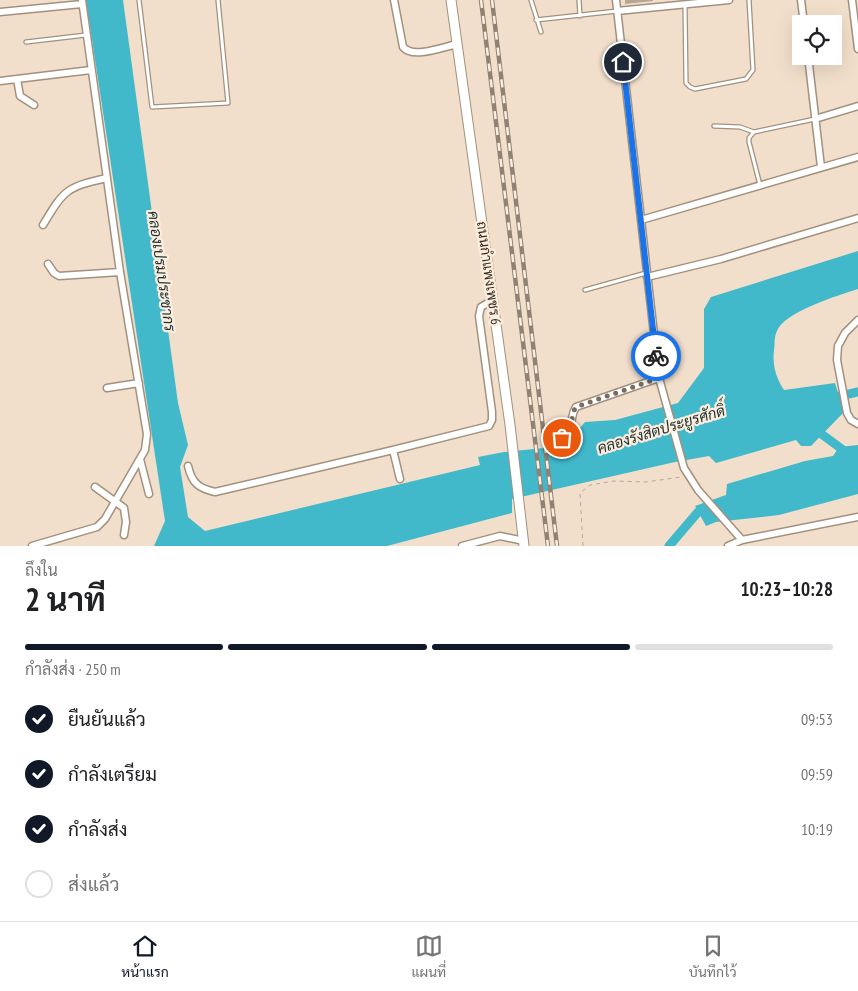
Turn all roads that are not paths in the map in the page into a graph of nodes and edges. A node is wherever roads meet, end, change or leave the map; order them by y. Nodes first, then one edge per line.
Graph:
1 (139, 0) edge
2 (218, 0) edge
3 (394, 0) edge
4 (451, 0) edge
5 (531, 0) edge
6 (579, 0) edge
7 (616, 0) edge
8 (729, 0) edge
9 (749, 0) edge
10 (801, 0) edge
11 (852, 0) edge
12 (82, 2) edge
13 (685, 5) junction
14 (617, 11) junction
15 (0, 12) edge
16 (803, 15) edge
17 (580, 16) junction
18 (536, 20) junction
19 (541, 32) dead end
20 (86, 35) junction
21 (26, 42) dead end
22 (457, 44) junction
23 (858, 49) edge
24 (809, 65) edge
25 (91, 70) junction
26 (17, 78) junction
27 (0, 81) edge
28 (34, 105) dead end
29 (858, 106) edge
30 (815, 119) junction
31 (714, 126) dead end
32 (754, 132) junction
33 (858, 157) edge
34 (821, 167) junction
35 (107, 178) junction
36 (760, 186) junction
37 (858, 218) edge
38 (641, 220) junction
39 (44, 225) dead end
40 (48, 264) dead end
41 (120, 272) junction
42 (647, 275) junction
43 (585, 290) dead end
44 (493, 300) junction
45 (858, 320) edge
46 (659, 378) junction
47 (139, 383) junction
48 (107, 388) dead end
49 (858, 424) edge
50 (554, 444) dead end
51 (393, 450) junction
52 (140, 459) junction
53 (188, 466) dead end
54 (400, 479) dead end
55 (95, 487) dead end
56 (149, 494) dead end
57 (116, 501) junction
58 (858, 517) edge
59 (124, 534) dead end
60 (524, 543) edge
61 (743, 543) edge
62 (32, 546) edge
63 (462, 546) edge
64 (728, 546) edge

1 - 2 lane
3 - 22 street
4 - 22 main road, ถนนกำแพงเพชร 6
5 - 18 lane
6 - 17 lane
7 - 14 street
8 - 13 street
9 - 13 lane
10 - 16 street
11 - 23 street
12 - 15 street
12 - 20 street
13 - 14 street
14 - 17 lane
14 - 38 street
17 - 18 lane
18 - 19 lane
20 - 21 lane
20 - 25 street
22 - 44 main road, ถนนกำแพงเพชร 6
24 - 30 street
25 - 26 street
25 - 35 street
26 - 27 street
26 - 28 street
29 - 30 street
30 - 32 lane
30 - 34 street
31 - 32 lane
32 - 36 lane
33 - 34 street
34 - 36 street
35 - 39 street
35 - 41 street
36 - 38 street
37 - 42 street
38 - 42 street
40 - 41 street
41 - 47 street
42 - 43 lane
42 - 46 street
44 - 51 street
44 - 60 main road, ถนนกำแพงเพชร 6
45 - 49 street
46 - 50 street
46 - 61 street
47 - 48 street
47 - 52 street
51 - 53 street
51 - 54 street
52 - 56 street
52 - 57 street
55 - 57 street
57 - 59 street
57 - 62 street
58 - 61 street
60 - 63 street
61 - 64 street

